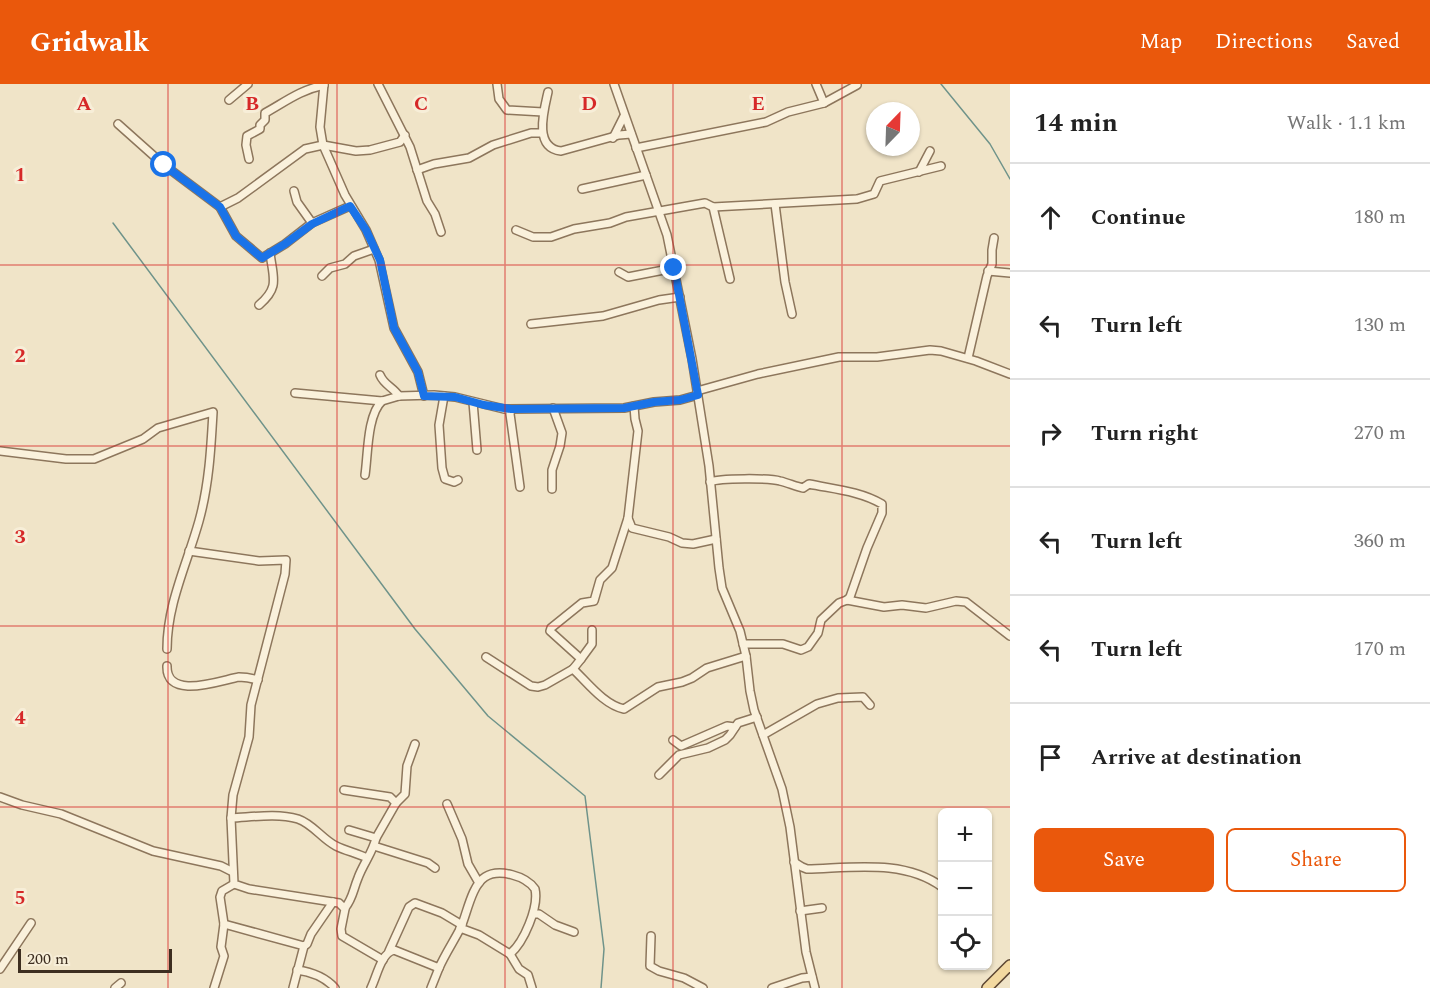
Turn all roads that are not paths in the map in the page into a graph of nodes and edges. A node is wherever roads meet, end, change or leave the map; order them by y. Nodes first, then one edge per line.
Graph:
1 (248, 84) edge
2 (378, 84) edge
3 (497, 84) edge
4 (614, 84) edge
5 (816, 84) edge
6 (324, 85) edge
7 (857, 85) edge
8 (548, 92) dead end
9 (229, 100) dead end
10 (824, 103) junction
11 (543, 112) junction
12 (624, 116) junction
13 (118, 124) dead end
14 (542, 133) junction
15 (631, 134) junction
16 (405, 135) junction
17 (613, 138) junction
18 (323, 145) junction
19 (636, 148) junction
20 (930, 151) dead end
21 (249, 159) dead end
22 (941, 166) dead end
23 (417, 170) junction
24 (919, 172) junction
25 (646, 174) junction
26 (582, 189) dead end
27 (294, 191) dead end
28 (775, 204) junction
29 (350, 206) junction
30 (220, 207) junction
31 (713, 207) junction
32 (659, 212) junction
33 (312, 224) junction
34 (516, 230) dead end
35 (441, 232) dead end
36 (994, 238) dead end
37 (374, 249) junction
38 (270, 253) junction
39 (674, 268) junction
40 (988, 271) junction
41 (619, 272) dead end
42 (1010, 273) edge
43 (322, 276) dead end
44 (730, 279) dead end
45 (680, 297) junction
46 (259, 305) dead end
47 (792, 314) dead end
48 (531, 324) dead end
49 (968, 358) junction
50 (1010, 374) edge
51 (380, 375) dead end
52 (295, 393) dead end
53 (697, 393) junction
54 (399, 396) junction
55 (424, 396) junction
56 (444, 396) junction
57 (381, 401) junction
58 (473, 402) junction
59 (634, 406) junction
60 (553, 408) junction
61 (511, 409) junction
62 (477, 450) dead end
63 (0, 451) edge
64 (365, 475) dead end
65 (458, 480) dead end
66 (710, 482) junction
67 (520, 487) dead end
68 (552, 489) dead end
69 (628, 518) junction
70 (716, 539) junction
71 (189, 551) junction
72 (847, 600) junction
73 (592, 630) dead end
74 (1010, 636) edge
75 (743, 644) junction
76 (167, 649) dead end
77 (746, 656) junction
78 (486, 657) dead end
79 (581, 659) junction
80 (167, 666) dead end
81 (573, 669) junction
82 (258, 680) junction
83 (870, 705) dead end
84 (757, 717) junction
85 (735, 727) junction
86 (763, 735) junction
87 (673, 740) dead end
88 (415, 744) dead end
89 (659, 775) dead end
90 (344, 790) dead end
91 (0, 797) edge
92 (396, 803) junction
93 (447, 804) dead end
94 (231, 819) junction
95 (349, 830) dead end
96 (375, 842) junction
97 (367, 858) junction
98 (794, 862) junction
99 (435, 868) dead end
100 (233, 872) junction
101 (479, 883) junction
102 (234, 884) junction
103 (938, 885) edge
104 (333, 902) junction
105 (345, 908) junction
106 (822, 908) dead end
107 (800, 911) junction
108 (534, 914) junction
109 (31, 923) dead end
110 (224, 924) junction
111 (461, 926) junction
112 (574, 932) dead end
113 (651, 936) dead end
114 (304, 946) junction
115 (389, 951) junction
116 (510, 954) junction
117 (383, 960) junction
118 (1010, 965) edge
119 (439, 968) junction
120 (0, 969) edge
121 (297, 970) junction
122 (812, 977) junction
123 (775, 987) edge
124 (214, 988) edge
125 (293, 988) edge
126 (335, 988) edge
127 (371, 988) edge
128 (431, 988) edge
129 (532, 988) edge
130 (704, 988) edge
131 (815, 988) edge
132 (987, 988) edge

1 - 9 street
2 - 16 street
3 - 11 street
4 - 12 street
5 - 10 street
6 - 18 street
6 - 21 street
7 - 10 street
8 - 11 street
10 - 19 street
11 - 14 street
12 - 15 street
12 - 17 street
13 - 30 street
14 - 17 street
14 - 23 street
15 - 17 street
15 - 19 street
16 - 18 street
16 - 23 street
18 - 29 street
18 - 30 street
19 - 25 street
20 - 24 street
22 - 24 street
23 - 35 street
24 - 28 street
25 - 26 street
25 - 32 street
27 - 33 street
28 - 31 street
28 - 47 street
29 - 33 street
29 - 37 street
30 - 38 street
31 - 32 street
31 - 44 street
32 - 34 street
32 - 39 street
33 - 38 street
36 - 40 street
37 - 43 street
37 - 55 street
38 - 46 street
39 - 41 street
39 - 45 street
40 - 42 street
40 - 49 street
45 - 48 street
45 - 53 street
49 - 50 street
49 - 53 street
51 - 54 street
52 - 57 street
53 - 59 street
53 - 66 street
54 - 55 street
54 - 57 street
55 - 56 street
56 - 58 street
56 - 65 street
57 - 64 street
58 - 61 street
58 - 62 street
59 - 60 street
59 - 69 street
60 - 61 street
60 - 68 street
61 - 67 street
63 - 71 street
66 - 70 street
66 - 72 street
69 - 70 street
69 - 79 street
70 - 75 street
71 - 76 street
71 - 82 street
72 - 74 street
72 - 75 street
73 - 79 street
75 - 77 street
77 - 81 street
77 - 84 street
78 - 81 street
79 - 81 street
80 - 82 street
82 - 94 street
83 - 86 street
84 - 85 street
84 - 86 street
85 - 87 street
85 - 89 street
86 - 98 street
88 - 92 street
90 - 92 street
91 - 100 street
92 - 96 street
93 - 101 street
94 - 97 street
94 - 100 street
95 - 96 street
96 - 97 street
96 - 99 street
97 - 105 street
98 - 103 street
98 - 107 street
100 - 102 street
101 - 108 street
101 - 111 street
102 - 104 street
102 - 110 street
104 - 105 street
104 - 114 street
105 - 117 street
106 - 107 street
107 - 122 street
108 - 112 street
108 - 116 street
109 - 120 street
110 - 114 street
110 - 124 street
111 - 115 street
111 - 116 street
111 - 119 street
113 - 130 street
114 - 121 street
115 - 117 street
115 - 119 street
116 - 129 street
117 - 127 street
118 - 132 main road
119 - 128 street
121 - 125 street
121 - 126 street
122 - 123 street
122 - 131 street

